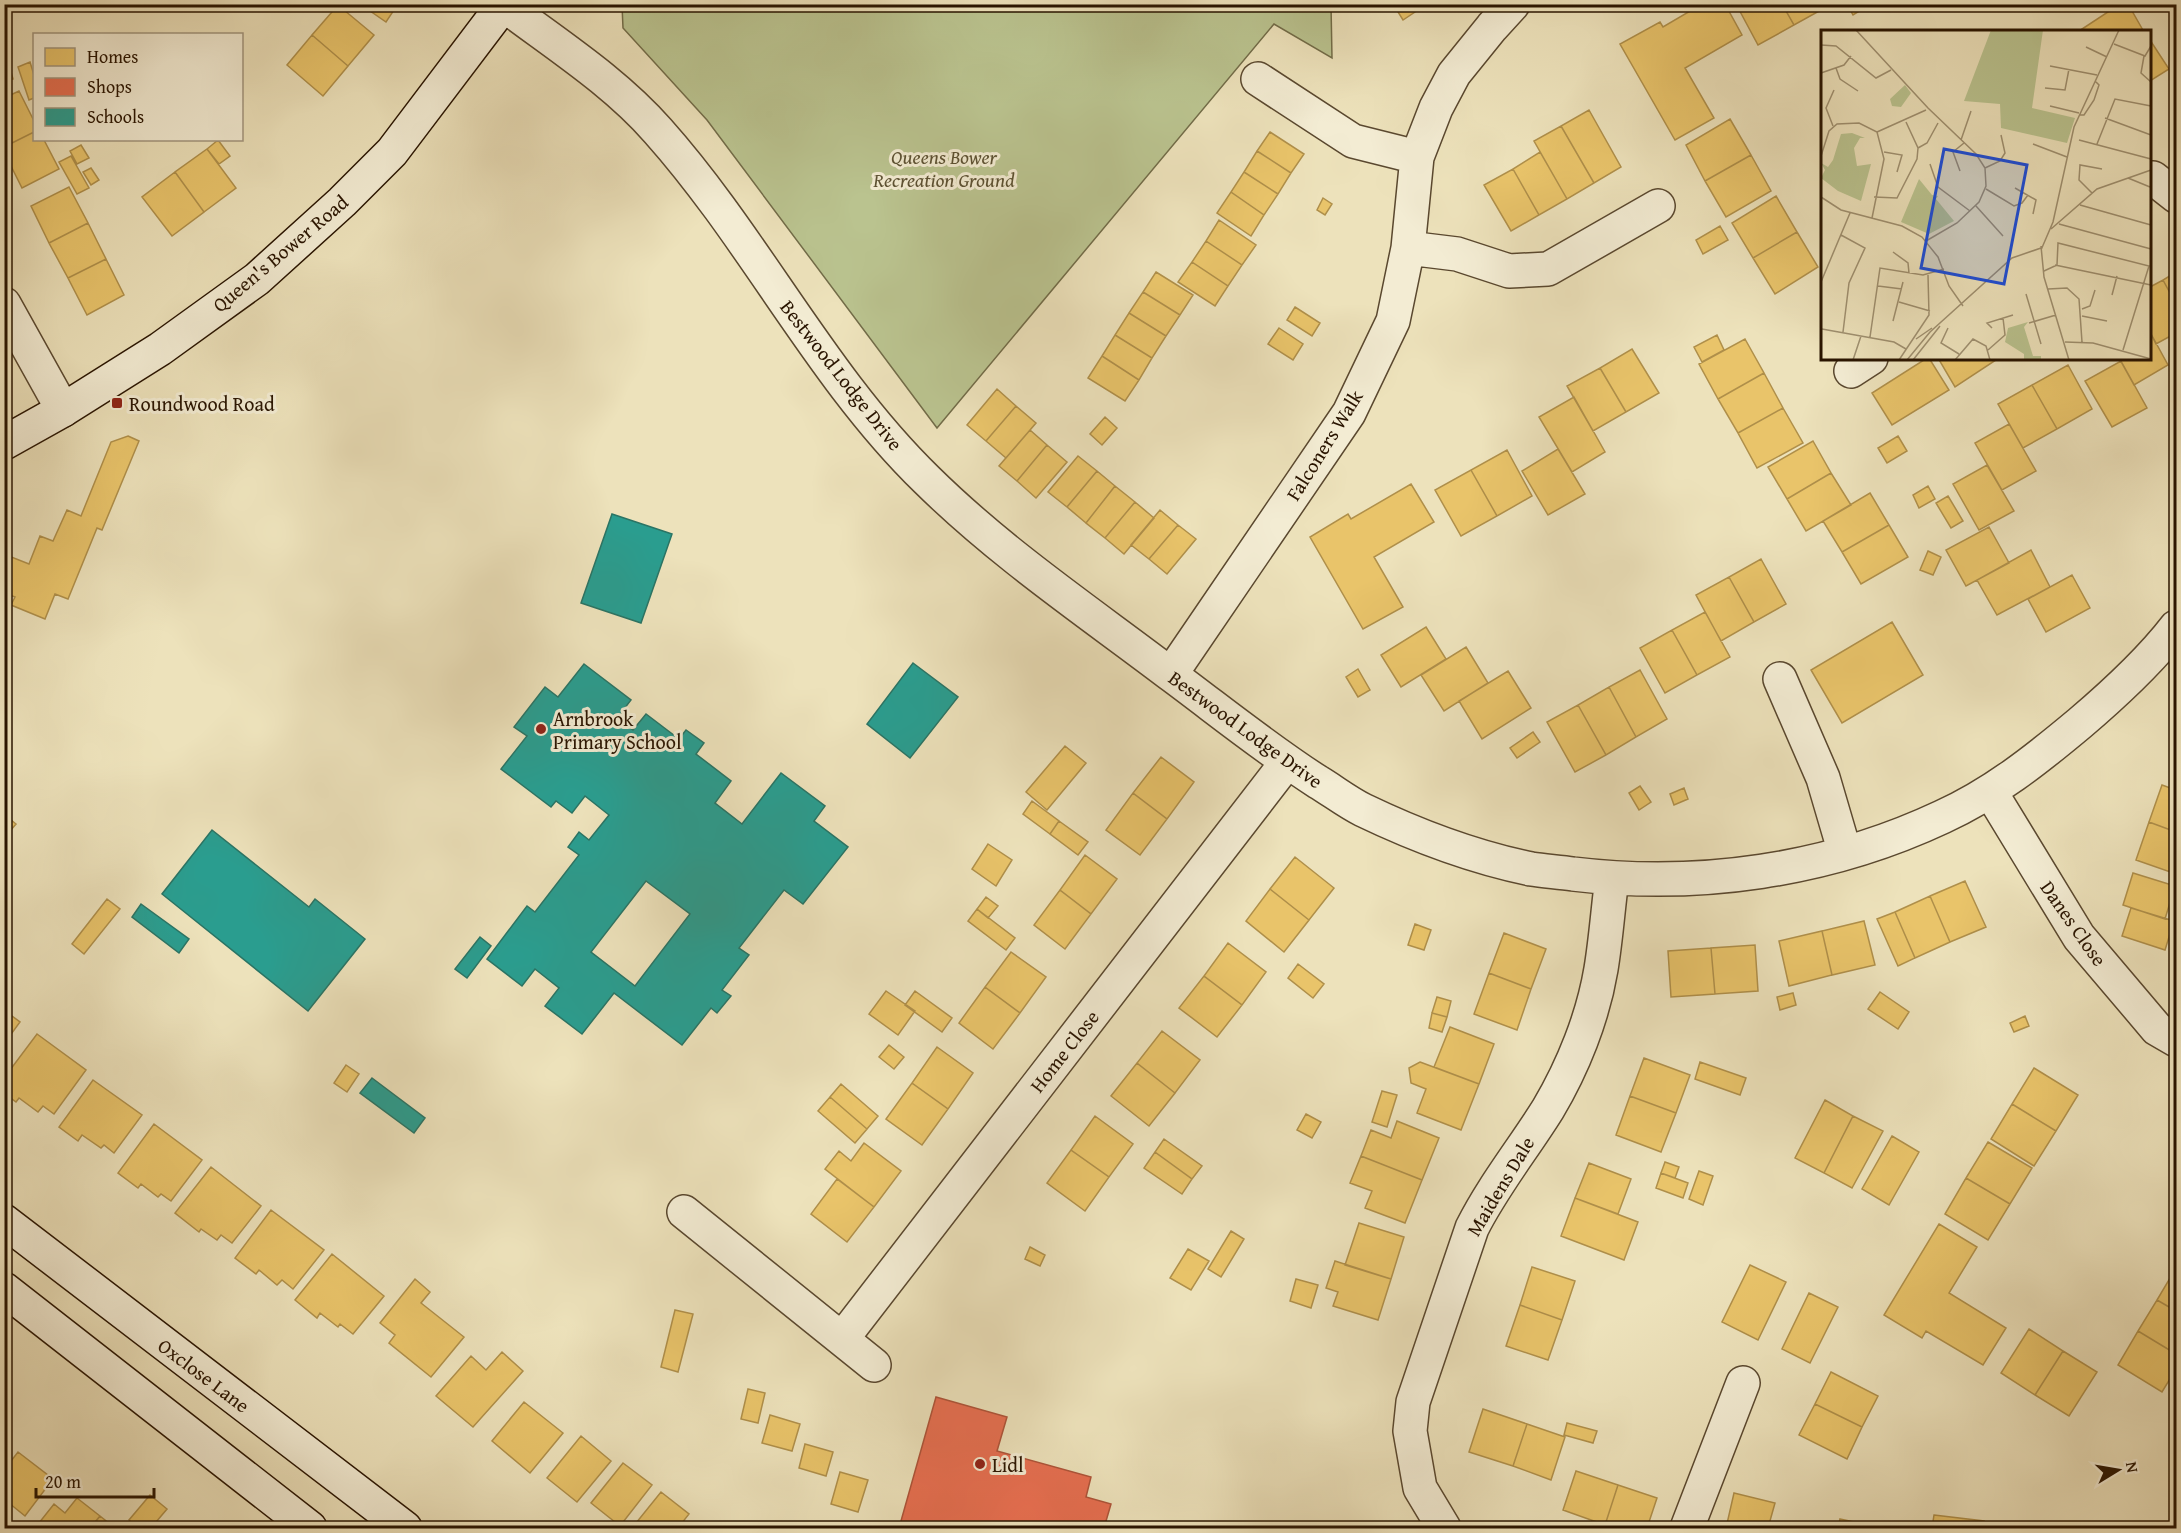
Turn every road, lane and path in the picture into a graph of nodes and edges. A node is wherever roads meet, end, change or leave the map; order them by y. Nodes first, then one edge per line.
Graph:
1 (1514, 4) edge
2 (504, 5) edge
3 (1258, 79) dead end
4 (1417, 157) junction
5 (2151, 180) edge
6 (2176, 196) edge
7 (1658, 206) dead end
8 (1408, 248) junction
9 (4, 304) edge
10 (63, 410) junction
11 (4, 443) edge
12 (2176, 627) edge
13 (1171, 674) junction
14 (1780, 679) dead end
15 (1287, 762) junction
16 (1990, 791) junction
17 (1845, 853) junction
18 (1612, 878) junction
19 (2176, 1040) edge
20 (684, 1212) dead end
21 (4, 1221) edge
22 (4, 1289) edge
23 (842, 1339) junction
24 (874, 1365) dead end
25 (1743, 1383) dead end
26 (310, 1528) edge
27 (405, 1528) edge
28 (1444, 1528) edge
29 (1687, 1528) edge

1 - 4 street, Falconers Walk
2 - 10 street, Queen's Bower Road
2 - 13 street, Bestwood Lodge Drive
3 - 4 street
4 - 8 street, Falconers Walk
5 - 6 street
7 - 8 street
8 - 13 street, Falconers Walk
9 - 10 street
10 - 11 street, Queen's Bower Road
12 - 16 street, Bestwood Lodge Drive
13 - 15 street, Bestwood Lodge Drive
14 - 17 street
15 - 18 street, Bestwood Lodge Drive
15 - 23 street, Home Close
16 - 17 street, Bestwood Lodge Drive
16 - 19 street, Danes Close
17 - 18 street, Bestwood Lodge Drive
18 - 28 street, Maidens Dale
20 - 23 street
21 - 27 street, Oxclose Lane
22 - 26 street
23 - 24 street
25 - 29 street

